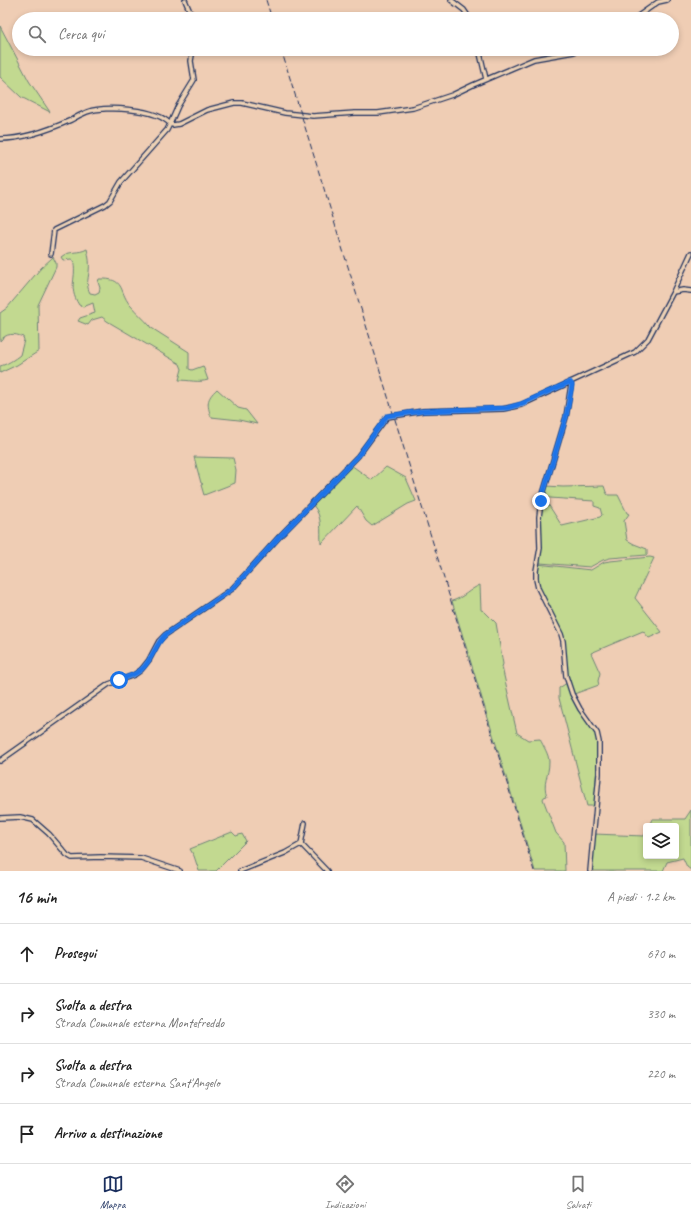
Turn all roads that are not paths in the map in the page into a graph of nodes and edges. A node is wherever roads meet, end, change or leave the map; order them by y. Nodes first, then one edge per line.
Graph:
1 (185, 0) edge
2 (451, 0) edge
3 (667, 0) edge
4 (190, 12) edge
5 (465, 12) edge
6 (644, 12) edge
7 (192, 56) edge
8 (481, 56) edge
9 (549, 56) edge
10 (486, 79) junction
11 (170, 124) junction
12 (0, 139) edge
13 (691, 253) edge
14 (51, 254) dead end
15 (691, 291) edge
16 (673, 292) junction
17 (570, 382) junction
18 (0, 761) edge
19 (0, 818) edge
20 (305, 823) dead end
21 (300, 844) junction
22 (180, 871) edge
23 (240, 871) edge
24 (327, 871) edge
25 (590, 871) edge

1 - 4 street
2 - 5 street
3 - 6 street
7 - 11 street
8 - 10 street
9 - 10 street
10 - 11 street
11 - 12 street
11 - 14 street
13 - 16 street
15 - 16 street
16 - 17 street
17 - 18 street
17 - 25 street
19 - 22 street
20 - 21 street
21 - 23 street
21 - 24 street

